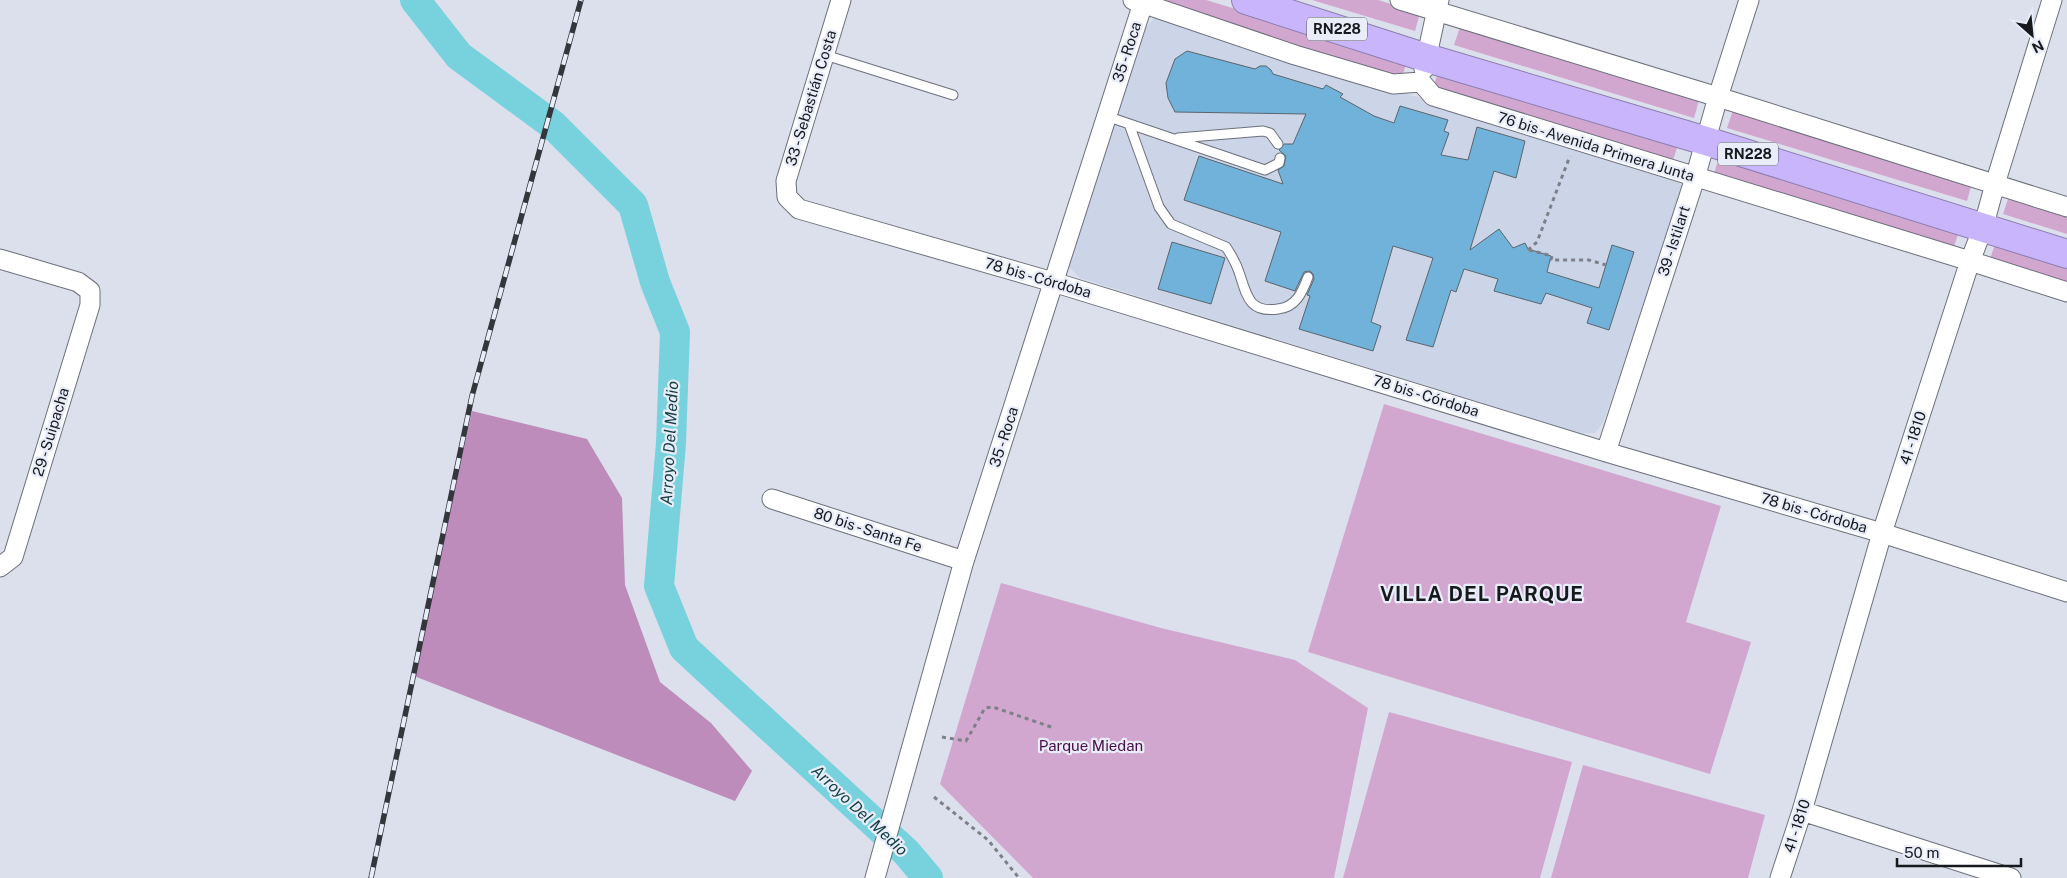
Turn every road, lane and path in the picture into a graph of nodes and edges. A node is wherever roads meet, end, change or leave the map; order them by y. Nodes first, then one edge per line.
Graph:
1 (842, 0) edge
2 (1246, 0) edge
3 (1400, 0) edge
4 (1749, 0) edge
5 (2052, 0) edge
6 (1139, 1) edge
7 (1437, 6) edge
8 (825, 55) junction
9 (1424, 70) junction
10 (953, 95) dead end
11 (1718, 97) junction
12 (1106, 116) junction
13 (1129, 124) junction
14 (1173, 139) junction
15 (1576, 141) junction
16 (1706, 141) junction
17 (1278, 144) dead end
18 (1280, 158) dead end
19 (1695, 178) junction
20 (1995, 184) junction
21 (787, 197) joint
22 (2067, 207) edge
23 (1983, 228) junction
24 (2067, 254) edge
25 (0, 259) edge
26 (1970, 261) junction
27 (1606, 265) dead end
28 (1308, 278) dead end
29 (1053, 282) junction
30 (2067, 292) edge
31 (1606, 452) junction
32 (772, 499) dead end
33 (1882, 533) junction
34 (964, 561) junction
35 (0, 567) edge
36 (2067, 592) edge
37 (1054, 728) dead end
38 (942, 737) dead end
39 (934, 797) dead end
40 (1802, 811) junction
41 (875, 878) edge
42 (1018, 878) edge
43 (1780, 878) edge
44 (2010, 878) edge

1 - 8 street, 33 - Sebastián Costa
2 - 9 highway, 76 bis - Avenida Primera Junta / RN228
3 - 7 street
4 - 11 street, 39 - Istilart
5 - 20 street, 41 - 1810
6 - 9 street, 76 bis - Avenida Primera Junta
6 - 12 street, 35 - Roca
7 - 9 street
7 - 11 street
8 - 10 lane
8 - 21 street, 33 - Sebastián Costa
9 - 15 street, 76 bis - Avenida Primera Junta
9 - 16 highway, 76 bis - Avenida Primera Junta / RN228
11 - 16 street, 39 - Istilart
11 - 20 street
12 - 13 lane
12 - 29 street, 35 - Roca
13 - 14 lane
13 - 28 lane
14 - 17 lane
14 - 18 lane
15 - 19 street, 76 bis - Avenida Primera Junta
15 - 27 path
16 - 19 street, 39 - Istilart
16 - 23 highway, 76 bis - Avenida Primera Junta / RN228
19 - 26 street, 76 bis - Avenida Primera Junta
19 - 31 street, 39 - Istilart
20 - 22 street
20 - 23 street, 41 - 1810
21 - 29 street, 78 bis - Córdoba
23 - 24 highway, 76 bis - Avenida Primera Junta / RN228
23 - 26 street, 41 - 1810
25 - 35 street, 29 - Suipacha
26 - 30 street, 76 bis - Avenida Primera Junta
26 - 33 street, 41 - 1810
29 - 31 street, 78 bis - Córdoba
29 - 34 street, 35 - Roca
31 - 33 street, 78 bis - Córdoba
32 - 34 street, 80 bis - Santa Fe
33 - 36 street, 78 bis - Córdoba
33 - 40 street, 41 - 1810
34 - 41 street, 35 - Roca
37 - 38 path
39 - 42 path
40 - 43 street, 41 - 1810
40 - 44 street

